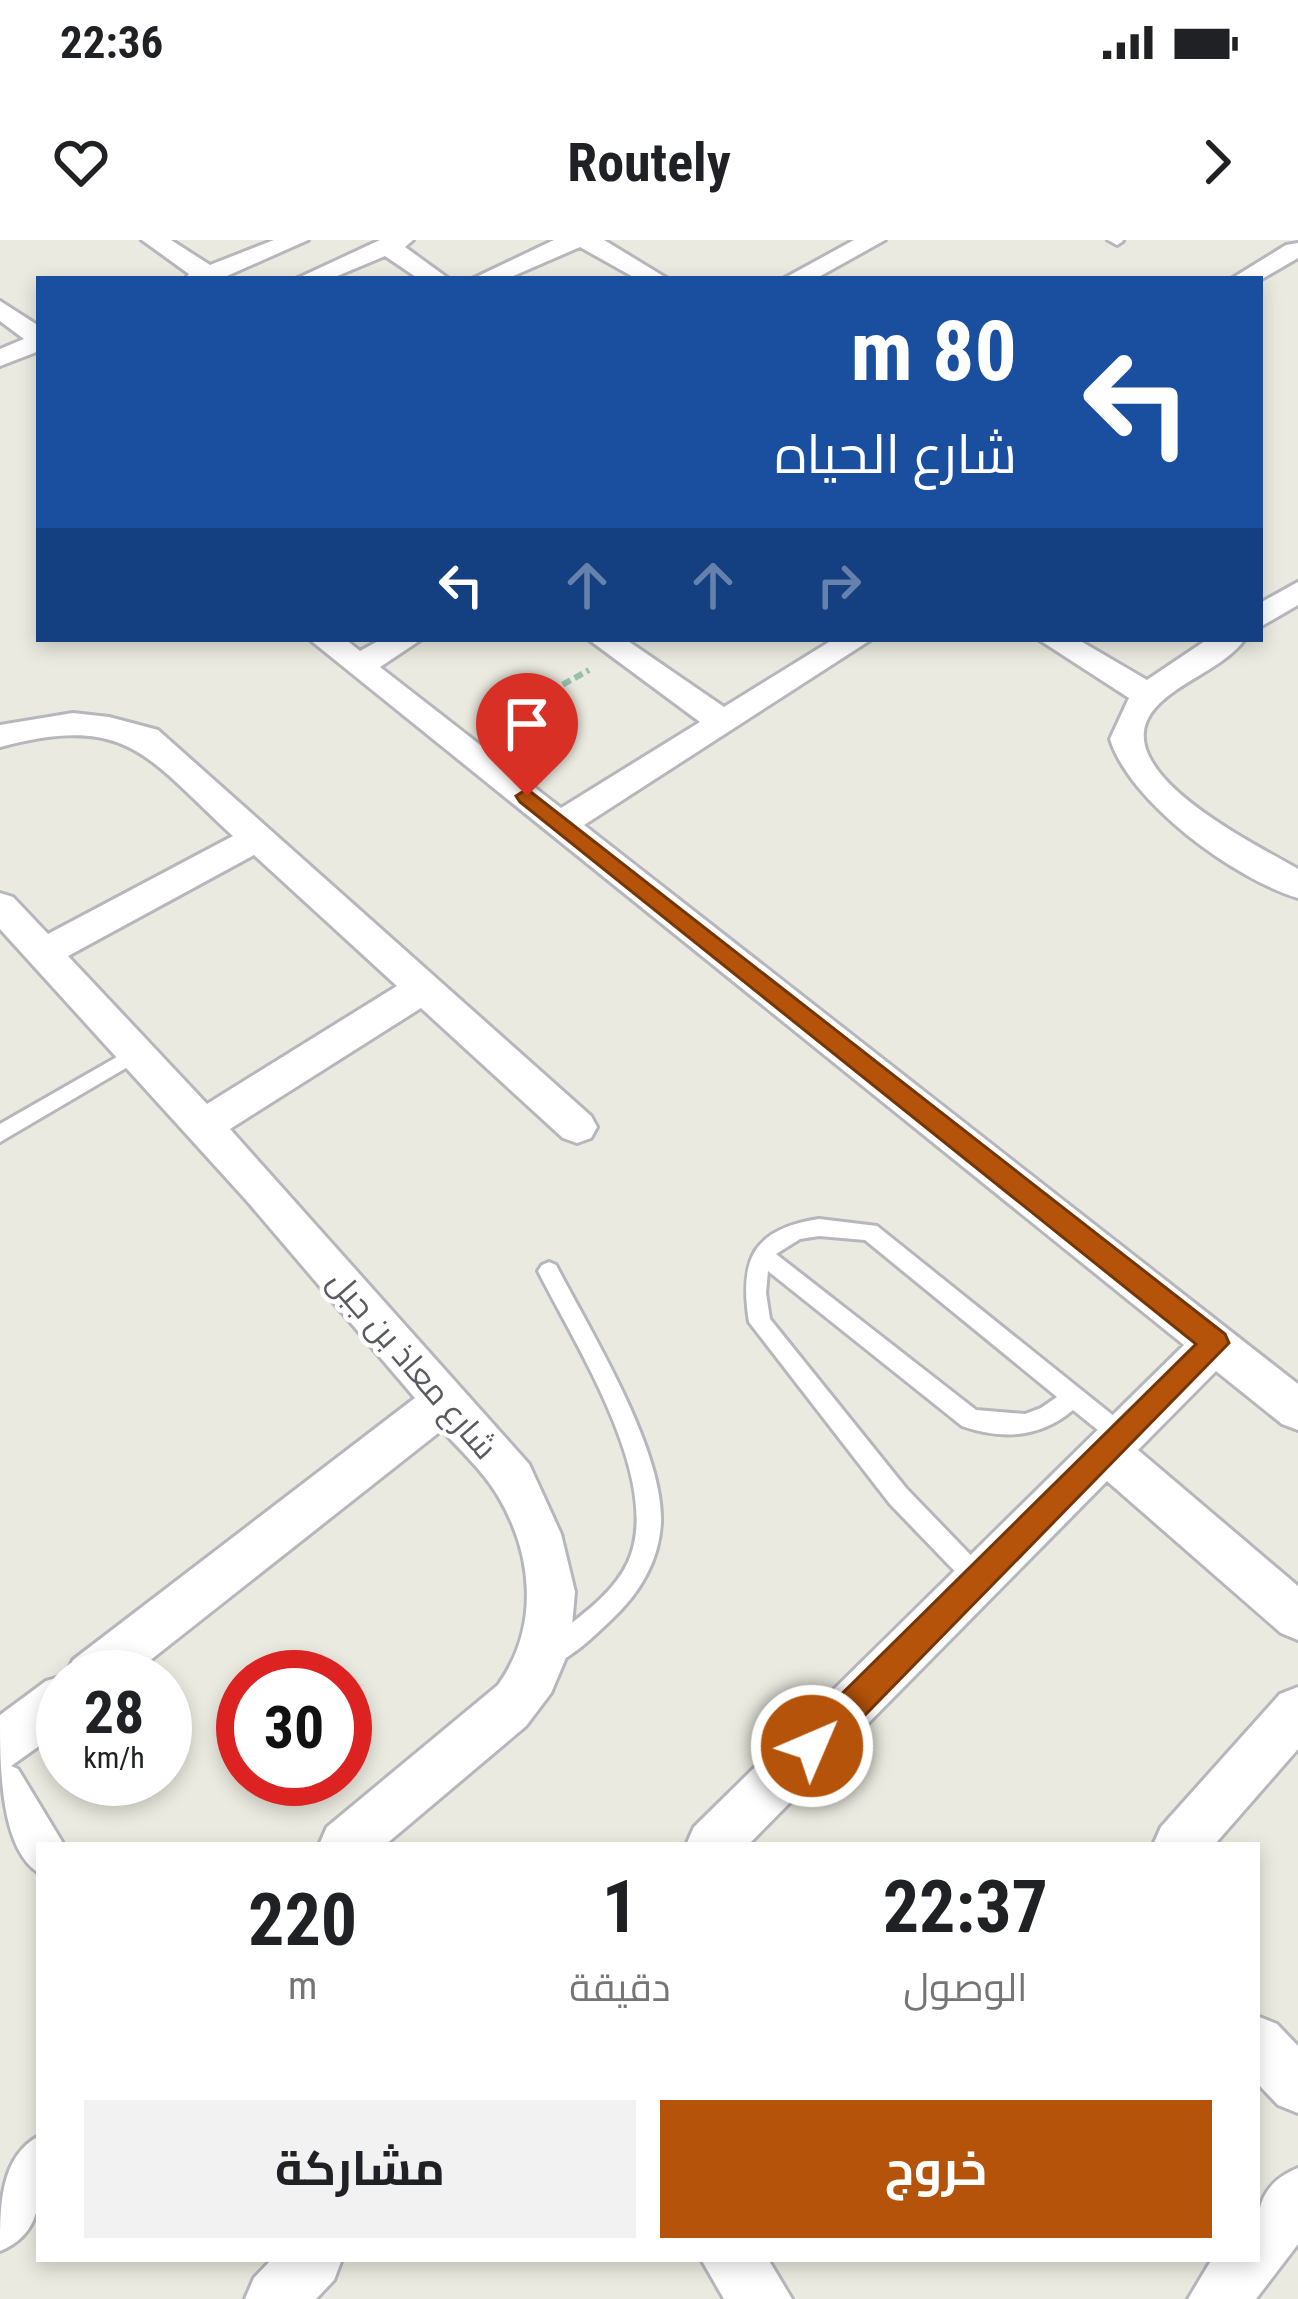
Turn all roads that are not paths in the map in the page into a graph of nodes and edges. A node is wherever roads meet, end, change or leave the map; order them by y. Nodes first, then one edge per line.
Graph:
1 (154, 240) edge
2 (575, 240) edge
3 (586, 240) edge
4 (873, 240) edge
5 (287, 241) edge
6 (394, 243) edge
7 (1288, 247) edge
8 (202, 276) edge
9 (205, 276) edge
10 (316, 276) edge
11 (432, 276) edge
12 (492, 276) edge
13 (650, 276) edge
14 (802, 276) edge
15 (1248, 276) edge
16 (0, 309) edge
17 (36, 338) edge
18 (36, 341) edge
19 (0, 358) edge
20 (329, 642) edge
21 (401, 642) edge
22 (1059, 642) edge
23 (1225, 642) edge
24 (623, 643) edge
25 (839, 643) edge
26 (359, 665) junction
27 (1149, 696) junction
28 (723, 722) junction
29 (0, 736) edge
30 (562, 823) junction
31 (257, 838) junction
32 (1298, 886) edge
33 (0, 906) edge
34 (44, 953) junction
35 (423, 988) junction
36 (136, 1053) junction
37 (202, 1126) junction
38 (577, 1127) dead end
39 (0, 1134) edge
40 (762, 1255) junction
41 (549, 1271) dead end
42 (1215, 1343) junction
43 (1072, 1397) junction
44 (1294, 1400) edge
45 (446, 1401) junction
46 (1114, 1444) junction
47 (979, 1580) junction
48 (1298, 1617) edge
49 (125, 1650) edge
50 (542, 1661) junction
51 (1298, 1712) edge
52 (36, 1719) edge
53 (0, 1746) edge
54 (0, 1787) edge
55 (36, 1842) edge
56 (349, 1842) edge
57 (715, 1842) edge
58 (1182, 1842) edge
59 (1260, 2047) edge
60 (1298, 2085) edge
61 (1298, 2198) edge
62 (1260, 2245) edge
63 (310, 2262) edge
64 (732, 2262) edge
65 (1248, 2262) edge
66 (275, 2299) edge
67 (762, 2299) edge
68 (1218, 2299) edge

1 - 8 street
2 - 12 street
3 - 13 street
4 - 14 street
5 - 9 street
6 - 10 street
6 - 11 street
7 - 15 street
16 - 17 street
18 - 19 street
20 - 26 street
21 - 26 street
22 - 27 street
23 - 27 street
24 - 28 street
25 - 28 street
26 - 30 street
27 - 32 street
28 - 30 street
29 - 31 street
30 - 42 street
31 - 34 street
31 - 35 street
33 - 34 street, شارع معاذ بن جبل
34 - 36 street, شارع معاذ بن جبل
35 - 37 street
35 - 38 street
36 - 37 street, شارع معاذ بن جبل
36 - 39 lane
37 - 45 street, شارع معاذ بن جبل
40 - 43 lane
40 - 43 lane
40 - 47 lane
41 - 50 lane
42 - 44 street
42 - 46 street
43 - 46 lane
45 - 49 street
45 - 50 street, شارع معاذ بن جبل
46 - 47 street
46 - 48 street
47 - 57 street
50 - 56 street, شارع معاذ بن جبل
51 - 58 street
52 - 53 street
54 - 55 street
59 - 60 street
61 - 62 street
63 - 66 street
64 - 67 street
65 - 68 street

